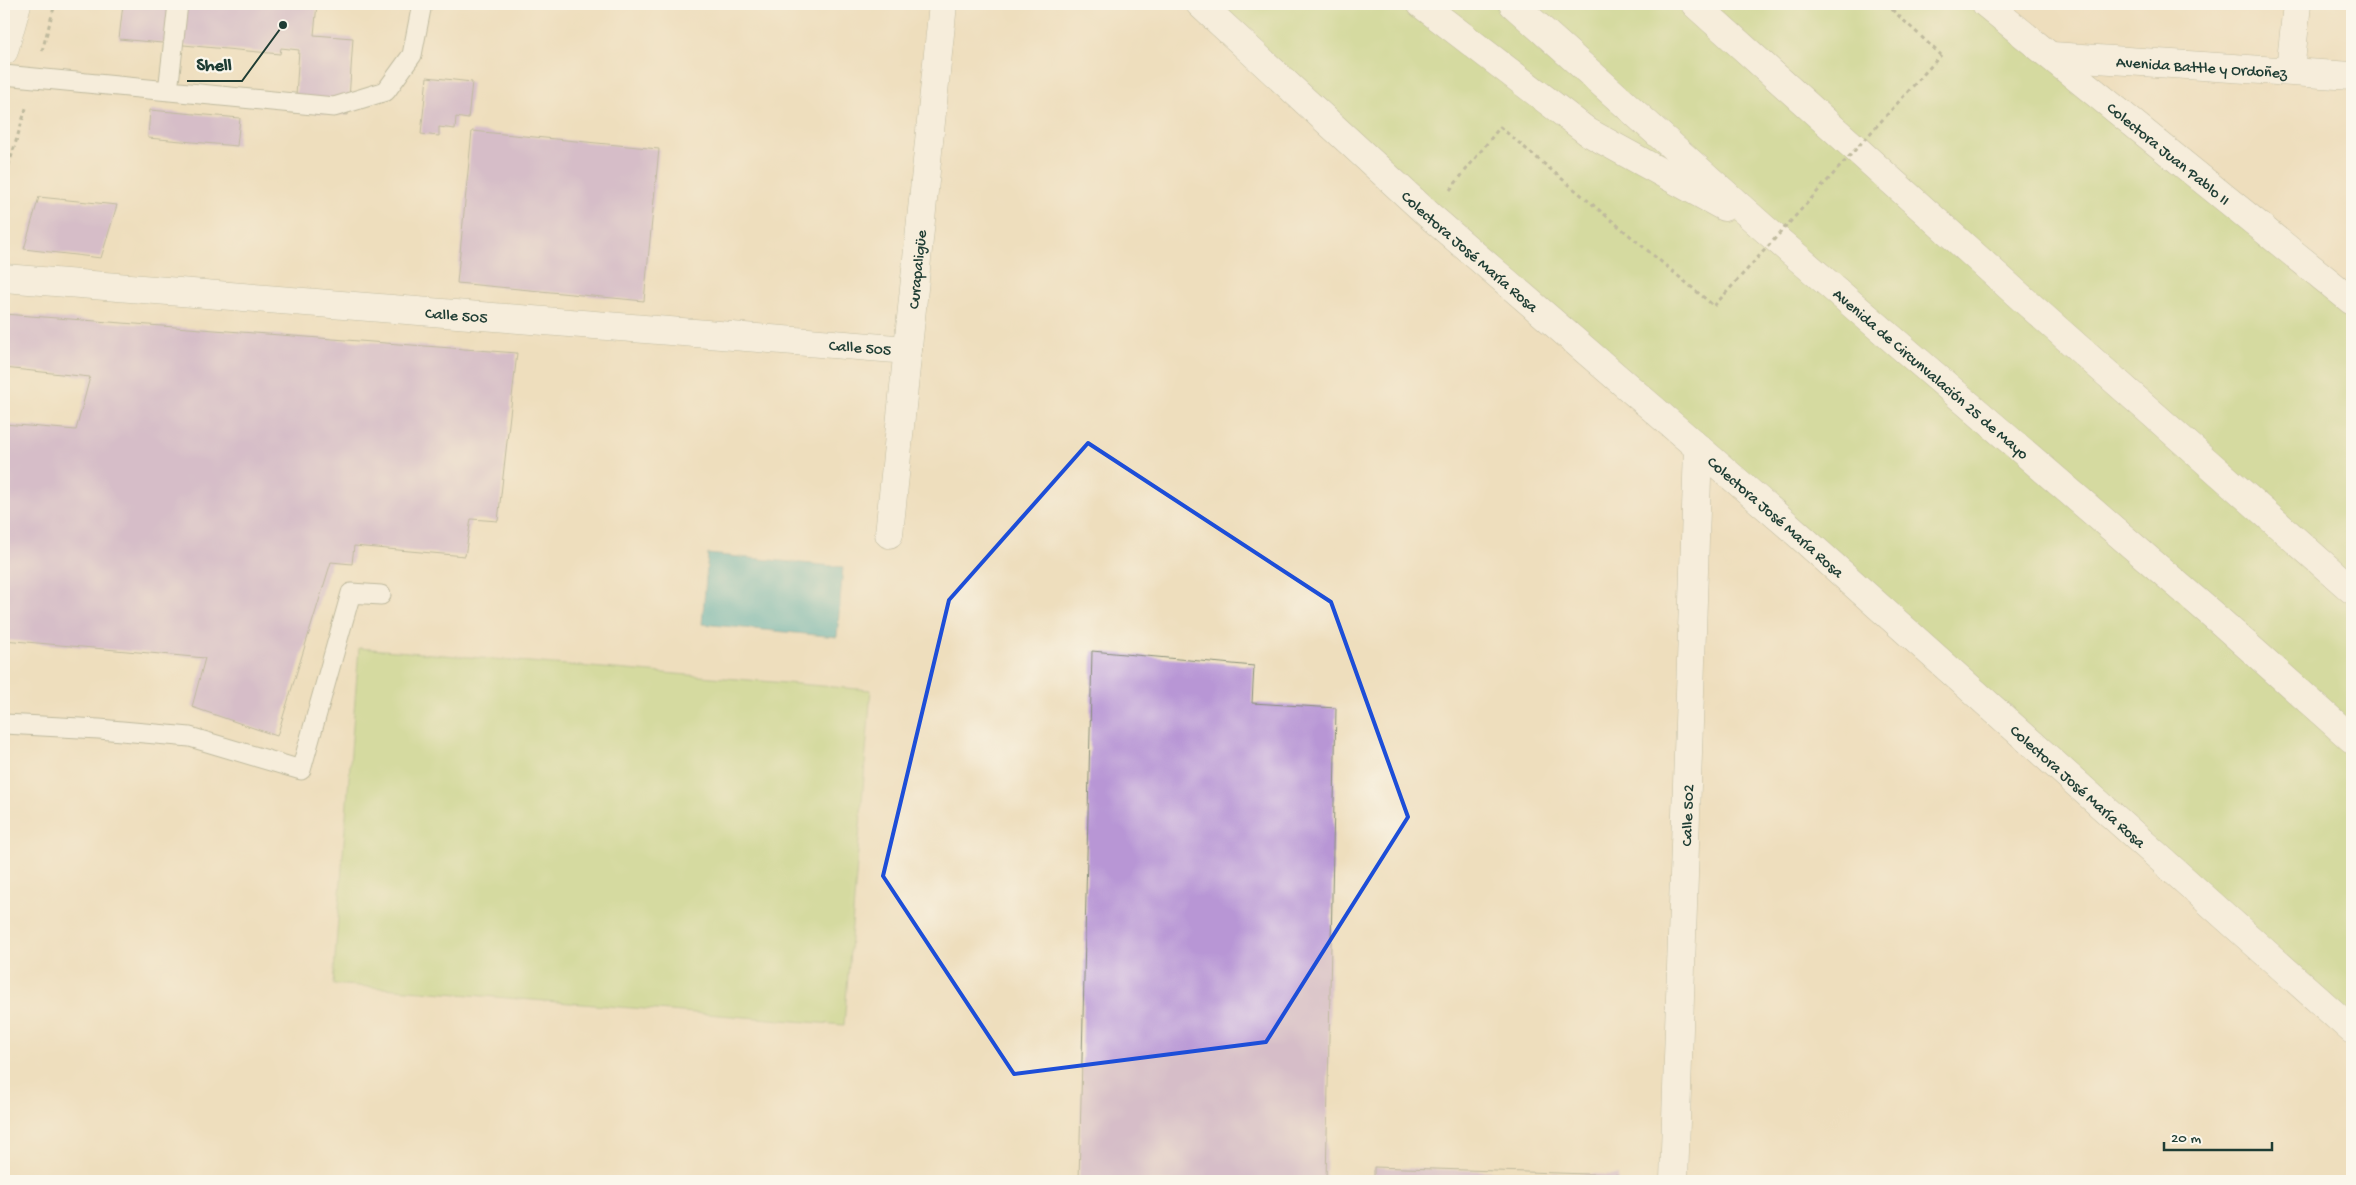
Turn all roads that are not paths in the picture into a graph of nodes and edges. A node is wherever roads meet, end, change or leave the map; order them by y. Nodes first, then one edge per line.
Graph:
1 (17, 4) edge
2 (178, 4) edge
3 (422, 4) edge
4 (943, 4) edge
5 (1200, 4) edge
6 (1421, 4) edge
7 (1512, 4) edge
8 (1695, 4) edge
9 (1986, 4) edge
10 (2297, 4) edge
11 (4, 51) edge
12 (2052, 56) junction
13 (2290, 71) junction
14 (4, 75) edge
15 (2352, 76) edge
16 (168, 92) junction
17 (1766, 230) junction
18 (4, 278) edge
19 (2352, 301) edge
20 (908, 350) junction
21 (1698, 448) junction
22 (889, 534) dead end
23 (2352, 590) edge
24 (382, 595) dead end
25 (4, 724) edge
26 (2352, 739) edge
27 (2352, 1030) edge
28 (1674, 1181) edge

1 - 11 main road
2 - 16 lane
3 - 16 lane
4 - 20 main road, Curapaligüe
5 - 21 main road, Colectora José María Rosa
6 - 17 main road
7 - 17 main road, Avenida de Circunvalación 25 de Mayo
8 - 23 main road
9 - 12 main road, Colectora Juan Pablo II
10 - 13 main road
12 - 13 main road, Avenida Battle y Ordoñez
12 - 19 main road, Colectora Juan Pablo II
13 - 15 main road, Avenida Battle y Ordoñez
14 - 16 lane
17 - 26 main road, Avenida de Circunvalación 25 de Mayo
18 - 20 main road, Calle 505
20 - 22 main road, Curapaligüe
21 - 27 main road, Colectora José María Rosa
21 - 28 main road, Calle 502
24 - 25 lane

